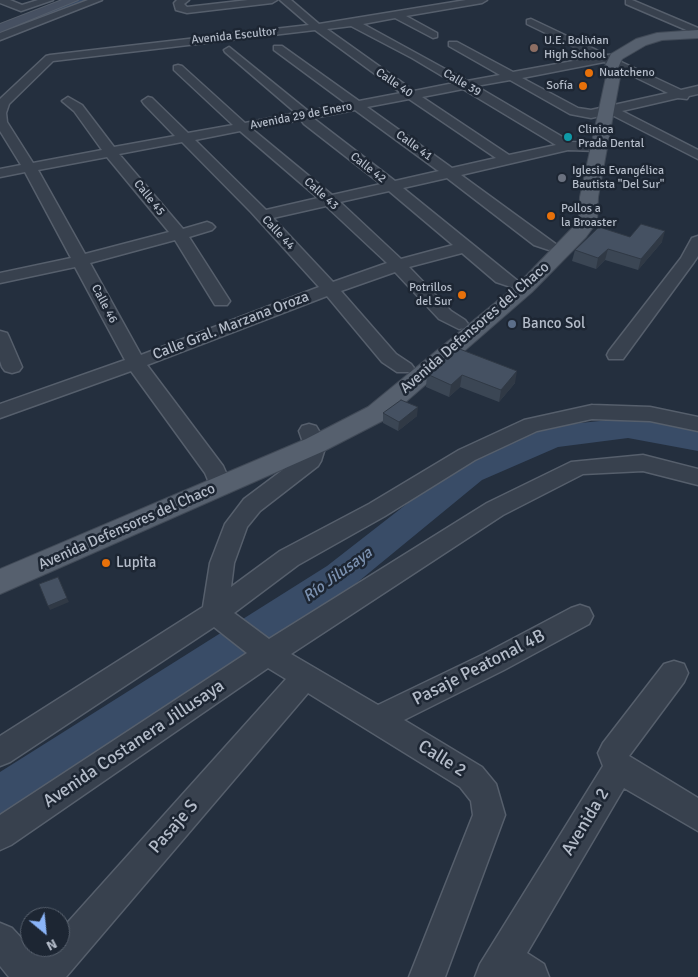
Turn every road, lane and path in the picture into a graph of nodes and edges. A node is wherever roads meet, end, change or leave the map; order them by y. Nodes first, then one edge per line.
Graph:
1 (2, 0) edge
2 (48, 0) edge
3 (72, 0) edge
4 (98, 0) edge
5 (184, 0) edge
6 (272, 0) edge
7 (285, 0) edge
8 (482, 0) edge
9 (629, 2) dead end
10 (21, 8) junction
11 (396, 15) junction
12 (0, 17) edge
13 (531, 22) dead end
14 (353, 23) junction
15 (317, 27) junction
16 (0, 28) edge
17 (698, 33) edge
18 (433, 35) dead end
19 (0, 37) edge
20 (453, 44) dead end
21 (278, 48) dead end
22 (229, 50) dead end
23 (610, 62) junction
24 (178, 68) dead end
25 (510, 76) junction
26 (465, 84) junction
27 (698, 90) edge
28 (411, 94) junction
29 (680, 94) junction
30 (68, 101) dead end
31 (148, 101) dead end
32 (698, 103) edge
33 (356, 105) junction
34 (1, 110) edge
35 (598, 112) junction
36 (305, 115) junction
37 (242, 127) junction
38 (183, 138) junction
39 (584, 146) junction
40 (110, 152) junction
41 (698, 155) edge
42 (507, 160) junction
43 (30, 168) junction
44 (450, 172) junction
45 (0, 173) edge
46 (391, 186) junction
47 (328, 200) junction
48 (262, 216) junction
49 (208, 227) dead end
50 (178, 234) junction
51 (698, 241) edge
52 (464, 247) junction
53 (556, 247) junction
54 (81, 260) junction
55 (398, 265) junction
56 (0, 278) edge
57 (518, 285) junction
58 (330, 289) junction
59 (221, 301) dead end
60 (466, 327) junction
61 (0, 337) edge
62 (616, 355) dead end
63 (136, 362) junction
64 (12, 367) dead end
65 (412, 372) junction
66 (0, 411) edge
67 (698, 424) edge
68 (312, 438) junction
69 (698, 477) edge
70 (218, 478) junction
71 (0, 564) edge
72 (0, 582) edge
73 (215, 614) junction
74 (580, 616) dead end
75 (253, 643) junction
76 (674, 673) dead end
77 (306, 676) junction
78 (378, 719) junction
79 (0, 752) edge
80 (619, 768) junction
81 (698, 815) edge
82 (0, 834) edge
83 (0, 940) edge
84 (510, 971) edge
85 (33, 977) edge
86 (43, 977) edge
87 (427, 977) edge

1 - 10 street
2 - 10 street
3 - 16 main road
4 - 19 street
5 - 6 street
7 - 15 street, Calle 40
8 - 11 street, Avenida Escultor
9 - 17 street
10 - 12 street
11 - 14 street, Avenida Escultor
11 - 18 street
13 - 23 street
14 - 15 street, Avenida Escultor
14 - 26 street, Calle 39
15 - 28 street, Calle 40
15 - 34 street, Avenida Escultor
17 - 23 main road
20 - 25 street
21 - 33 street, Calle 41
22 - 36 street, Calle 42
23 - 25 street, Avenida 29 de Enero
23 - 29 street
23 - 35 main road, Avenida Defensores del Chaco
24 - 37 street, Calle 43
25 - 26 street, Avenida 29 de Enero
25 - 35 street
26 - 28 street, Avenida 29 de Enero
26 - 39 street, Calle 39
27 - 29 street
28 - 33 street, Avenida 29 de Enero
28 - 42 street, Calle 40
29 - 32 street
29 - 35 street
30 - 40 street, Calle 45
31 - 38 street, Calle 44
33 - 36 street, Avenida 29 de Enero
33 - 44 street, Calle 41
34 - 43 street, Calle 46
35 - 39 main road, Avenida Defensores del Chaco
35 - 41 street
36 - 37 street, Avenida 29 de Enero
36 - 46 street, Calle 42
37 - 38 street, Avenida 29 de Enero
37 - 47 street, Calle 43
38 - 40 street, Avenida 29 de Enero
38 - 48 street, Calle 44
39 - 42 street
39 - 53 main road, Avenida Defensores del Chaco
40 - 43 street, Avenida 29 de Enero
40 - 50 street, Calle 45
42 - 44 street
43 - 45 street, Avenida 29 de Enero
43 - 54 street, Calle 46
44 - 46 street
44 - 53 street, Calle 41
46 - 47 street
46 - 52 street, Calle 42
47 - 48 street
47 - 55 street, Calle 43
48 - 58 street, Calle 44
49 - 50 street
50 - 54 street
50 - 59 street, Calle 45
51 - 62 street
52 - 55 street, Calle Gral. Marzana Oroza
52 - 57 street, Calle 42
53 - 57 main road, Avenida Defensores del Chaco
54 - 56 street
54 - 63 street, Calle 46
55 - 58 street, Calle Gral. Marzana Oroza
55 - 60 street, Calle 43
57 - 60 main road, Avenida Defensores del Chaco
58 - 63 street, Calle Gral. Marzana Oroza
58 - 65 street, Calle 44
60 - 65 main road, Avenida Defensores del Chaco
61 - 64 street
63 - 66 street, Calle Gral. Marzana Oroza
63 - 70 street, Calle 46
65 - 68 main road, Avenida Defensores del Chaco
67 - 73 street
68 - 70 main road, Avenida Defensores del Chaco
68 - 73 street
69 - 75 street, Avenida Costanera Jillusaya
70 - 71 main road, Avenida Defensores del Chaco
70 - 72 main road, Avenida Defensores del Chaco
73 - 75 street, Calle 2
73 - 79 street
74 - 78 street, Pasaje Peatonal 4B
75 - 77 street, Calle 2
75 - 82 street, Avenida Costanera Jillusaya
76 - 80 street
77 - 78 street, Calle 2
77 - 86 street, Pasaje S
78 - 87 street, Calle 2
80 - 81 street
80 - 84 street, Avenida 2
83 - 85 street

